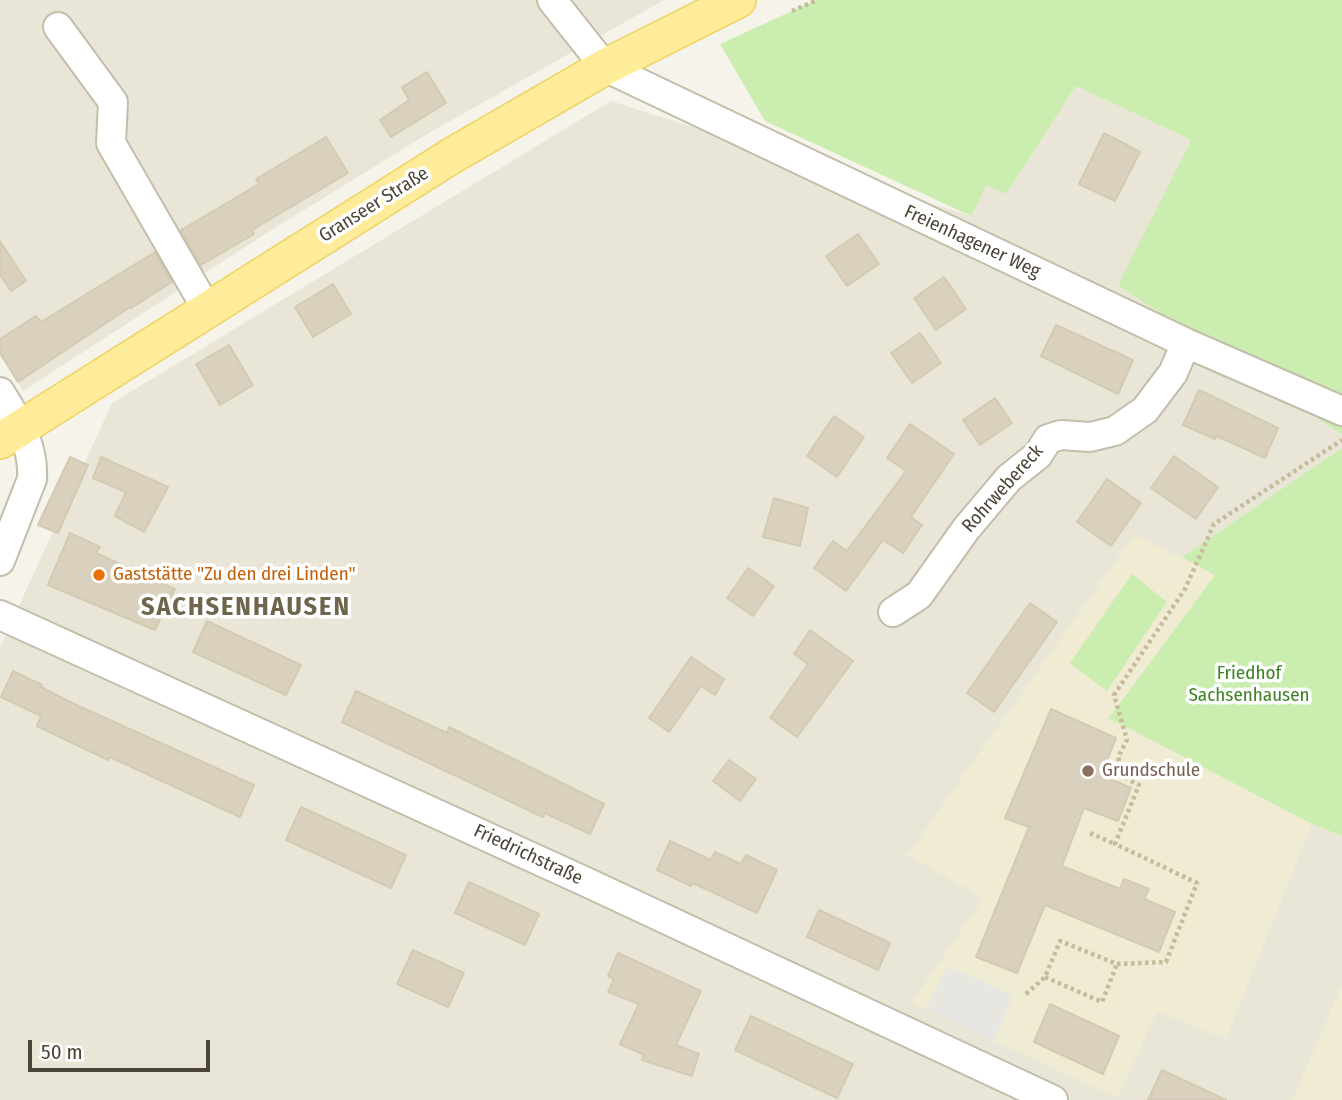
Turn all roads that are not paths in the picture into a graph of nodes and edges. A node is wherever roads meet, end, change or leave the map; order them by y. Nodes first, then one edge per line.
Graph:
1 (552, 0) edge
2 (738, 0) edge
3 (58, 27) dead end
4 (606, 67) junction
5 (208, 311) junction
6 (1186, 343) junction
7 (0, 392) edge
8 (1342, 411) edge
9 (11, 434) edge
10 (0, 561) edge
11 (893, 612) dead end
12 (0, 615) edge
13 (1053, 1100) edge

1 - 4 street
2 - 4 main road, Granseer Straße
3 - 5 street
4 - 5 main road, Granseer Straße
4 - 6 street, Freienhagener Weg
5 - 9 main road, Granseer Straße
6 - 8 street, Freienhagener Weg
6 - 11 street, Rohrwebereck
7 - 9 street
9 - 10 street
12 - 13 street, Friedrichstraße

